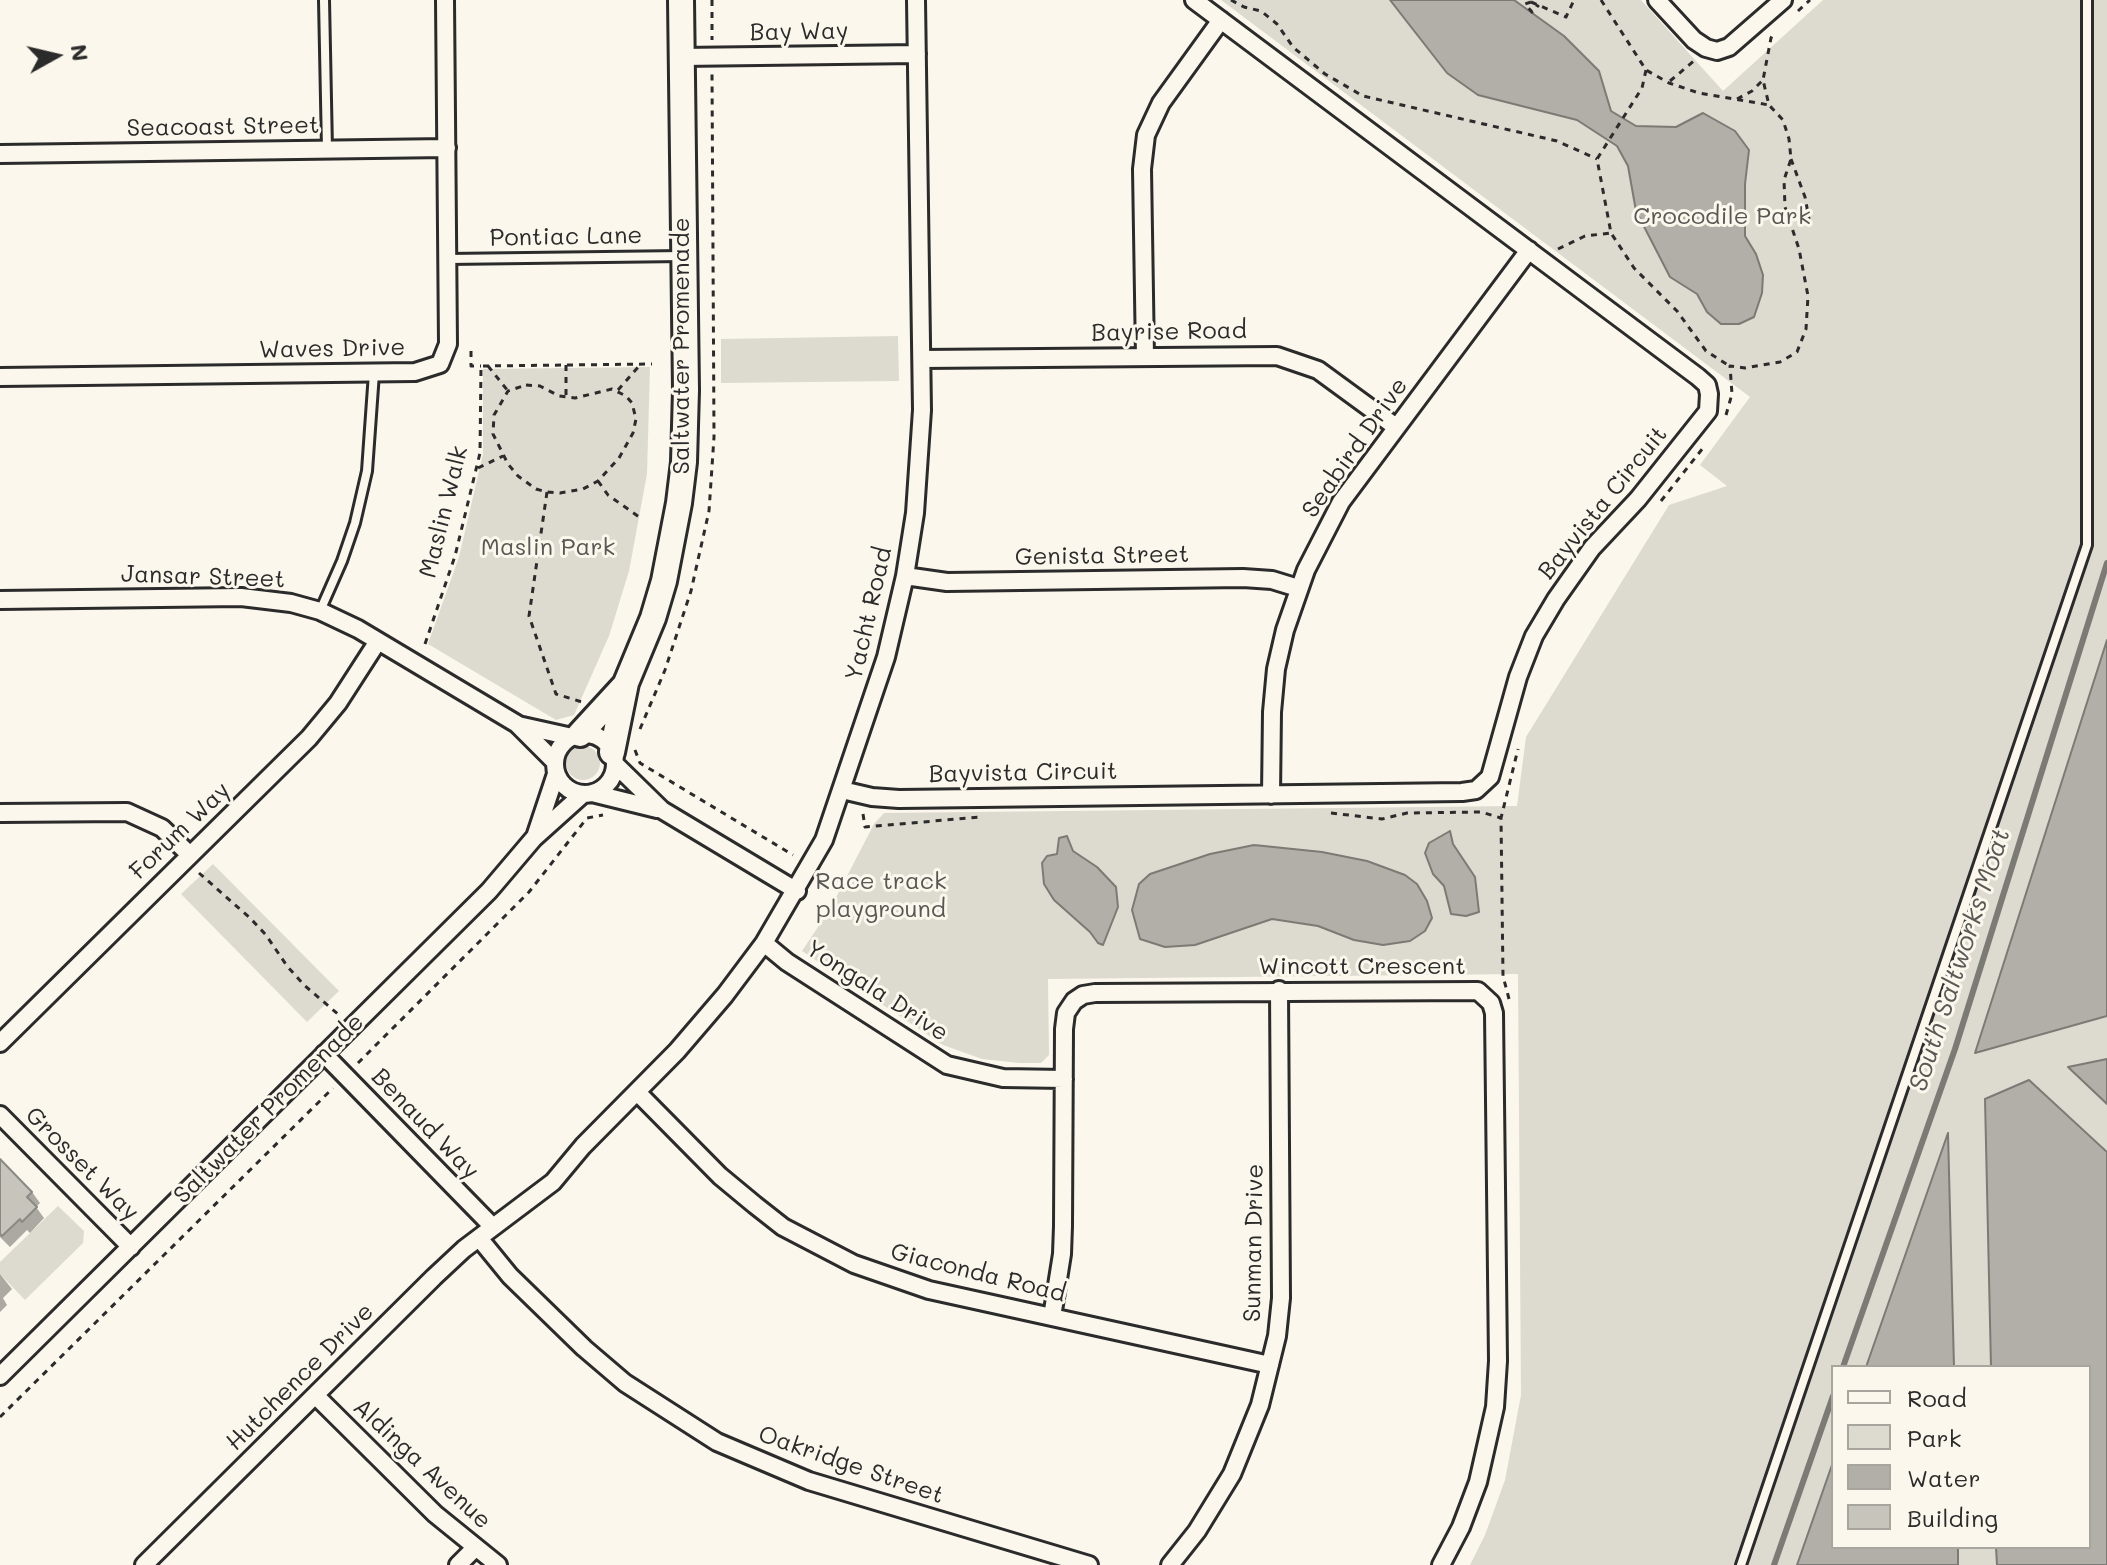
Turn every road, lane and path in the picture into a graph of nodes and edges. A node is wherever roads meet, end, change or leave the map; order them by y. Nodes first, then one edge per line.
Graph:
1 (324, 0) edge
2 (445, 0) edge
3 (681, 0) edge
4 (712, 0) edge
5 (916, 0) edge
6 (1194, 0) edge
7 (1231, 0) edge
8 (1574, 0) edge
9 (1601, 0) edge
10 (1657, 0) edge
11 (1783, 0) edge
12 (1810, 0) edge
13 (2087, 0) edge
14 (1531, 1) edge
15 (1792, 16) dead end
16 (1221, 20) junction
17 (1782, 25) dead end
18 (917, 54) junction
19 (681, 57) junction
20 (712, 57) junction
21 (1646, 70) junction
22 (1763, 80) junction
23 (1737, 99) junction
24 (1769, 105) junction
25 (447, 148) junction
26 (327, 150) junction
27 (0, 154) edge
28 (1597, 159) junction
29 (1791, 159) junction
30 (1809, 219) dead end
31 (1611, 233) junction
32 (1529, 250) junction
33 (684, 256) junction
34 (448, 259) junction
35 (1549, 265) junction
36 (471, 351) dead end
37 (1145, 357) junction
38 (922, 359) junction
39 (640, 364) junction
40 (652, 364) dead end
41 (487, 365) junction
42 (566, 365) junction
43 (481, 366) junction
44 (1730, 366) junction
45 (374, 372) junction
46 (0, 377) edge
47 (618, 390) junction
48 (508, 391) junction
49 (566, 397) junction
50 (1724, 419) dead end
51 (1396, 427) junction
52 (1706, 443) dead end
53 (503, 456) junction
54 (477, 469) junction
55 (598, 481) junction
56 (547, 492) junction
57 (1656, 506) dead end
58 (642, 519) dead end
59 (905, 576) junction
60 (1298, 588) junction
61 (0, 600) edge
62 (320, 611) junction
63 (378, 641) junction
64 (425, 644) dead end
65 (626, 683) junction
66 (582, 702) dead end
67 (517, 724) junction
68 (576, 735) junction
69 (637, 735) dead end
70 (1518, 746) dead end
71 (620, 753) junction
72 (555, 767) junction
73 (648, 768) junction
74 (634, 784) junction
75 (842, 790) junction
76 (587, 794) junction
77 (863, 795) junction
78 (1271, 795) junction
79 (621, 799) junction
80 (662, 810) junction
81 (0, 813) edge
82 (1329, 813) dead end
83 (985, 817) dead end
84 (1501, 818) junction
85 (534, 838) junction
86 (187, 857) junction
87 (811, 865) junction
88 (844, 883) dead end
89 (797, 891) junction
90 (764, 943) junction
91 (1279, 990) junction
92 (1510, 1011) dead end
93 (351, 1027) junction
94 (0, 1043) edge
95 (324, 1054) junction
96 (345, 1076) junction
97 (1064, 1079) junction
98 (637, 1092) junction
99 (0, 1115) edge
100 (493, 1227) junction
101 (479, 1238) junction
102 (131, 1247) junction
103 (1052, 1317) junction
104 (1270, 1365) junction
105 (0, 1376) edge
106 (316, 1396) junction
107 (0, 1417) edge
108 (475, 1548) junction
109 (144, 1565) edge
110 (458, 1565) edge
111 (498, 1565) edge
112 (1089, 1565) edge
113 (1170, 1565) edge
114 (1441, 1565) edge
115 (1741, 1565) edge

1 - 26 lane
2 - 25 street, Waves Drive
3 - 19 street, Saltwater Promenade
4 - 20 path
5 - 18 street, Yacht Road
6 - 16 street, Bayvista Circuit
7 - 28 path
8 - 14 path
9 - 21 path
10 - 11 street
12 - 15 path
13 - 115 lane
16 - 32 street, Bayvista Circuit
16 - 37 street
17 - 22 path
18 - 20 street, Bay Way
18 - 38 street, Yacht Road
19 - 20 street, Bay Way
19 - 33 street, Saltwater Promenade
20 - 69 path
21 - 23 path
21 - 28 path
22 - 23 path
22 - 24 path
23 - 24 path
24 - 29 path
25 - 26 street, Seacoast Street
25 - 34 street, Waves Drive
26 - 27 street, Seacoast Street
28 - 31 path
29 - 30 path
29 - 44 path
31 - 35 path
31 - 44 path
32 - 35 street, Bayvista Circuit
32 - 51 street, Seabird Drive
33 - 34 lane, Pontiac Lane
33 - 65 street, Saltwater Promenade
34 - 45 street, Waves Drive
35 - 78 street, Bayvista Circuit
36 - 43 path
37 - 38 street, Bayrise Road
37 - 51 street, Bayrise Road
38 - 59 street, Yacht Road
39 - 40 path
39 - 42 path
39 - 47 path
41 - 42 path
41 - 43 path
41 - 48 path
42 - 49 path
43 - 54 path, Maslin Walk
44 - 50 path
45 - 46 street, Waves Drive
45 - 62 lane
47 - 49 path
47 - 55 path
48 - 49 path
48 - 53 path
51 - 60 street, Seabird Drive
52 - 57 path
53 - 54 path
53 - 56 path
54 - 64 path, Maslin Walk
55 - 56 path
55 - 58 path
56 - 66 path
59 - 60 street, Genista Street
59 - 75 street, Yacht Road
60 - 78 street, Seabird Drive
61 - 62 street, Jansar Street
62 - 63 street, Jansar Street
63 - 67 street, Jansar Street
63 - 86 street, Forum Way
65 - 68 street, Saltwater Promenade
65 - 71 street, Saltwater Promenade
67 - 68 street, Jansar Street
67 - 72 street, Jansar Street
68 - 71 street
68 - 72 street
70 - 84 path
71 - 73 path
71 - 74 street
71 - 76 street
72 - 76 street
72 - 85 street, Saltwater Promenade
73 - 74 path
73 - 87 path
74 - 80 street
75 - 77 street, Bayvista Circuit
75 - 87 street, Yacht Road
76 - 79 street
76 - 85 street, Saltwater Promenade
77 - 78 street, Bayvista Circuit
77 - 83 path
79 - 80 street
79 - 96 path
80 - 89 street
81 - 86 street
82 - 84 path
84 - 92 path
85 - 93 street, Saltwater Promenade
86 - 93 path
86 - 94 street, Forum Way
87 - 88 path
87 - 89 street, Yacht Road
89 - 90 street, Yacht Road
90 - 97 street, Yongala Drive
90 - 98 street, Yacht Road
91 - 97 street, Wincott Crescent
91 - 104 street, Sunman Drive
91 - 114 street, Wincott Crescent
93 - 95 street, Saltwater Promenade
95 - 96 street, Benaud Way
95 - 102 street, Saltwater Promenade
96 - 100 street, Benaud Way
96 - 107 path
97 - 103 street, Wincott Crescent
98 - 100 street, Yacht Road
98 - 103 street, Giaconda Road
99 - 102 street, Grosset Way
100 - 101 street, Hutchence Drive
101 - 106 street, Hutchence Drive
101 - 112 street, Oakridge Street
102 - 105 street, Saltwater Promenade
103 - 104 street, Giaconda Road
104 - 113 street, Sunman Drive
106 - 108 street, Aldinga Avenue
106 - 109 street, Hutchence Drive
108 - 110 street
108 - 111 street, Aldinga Avenue

